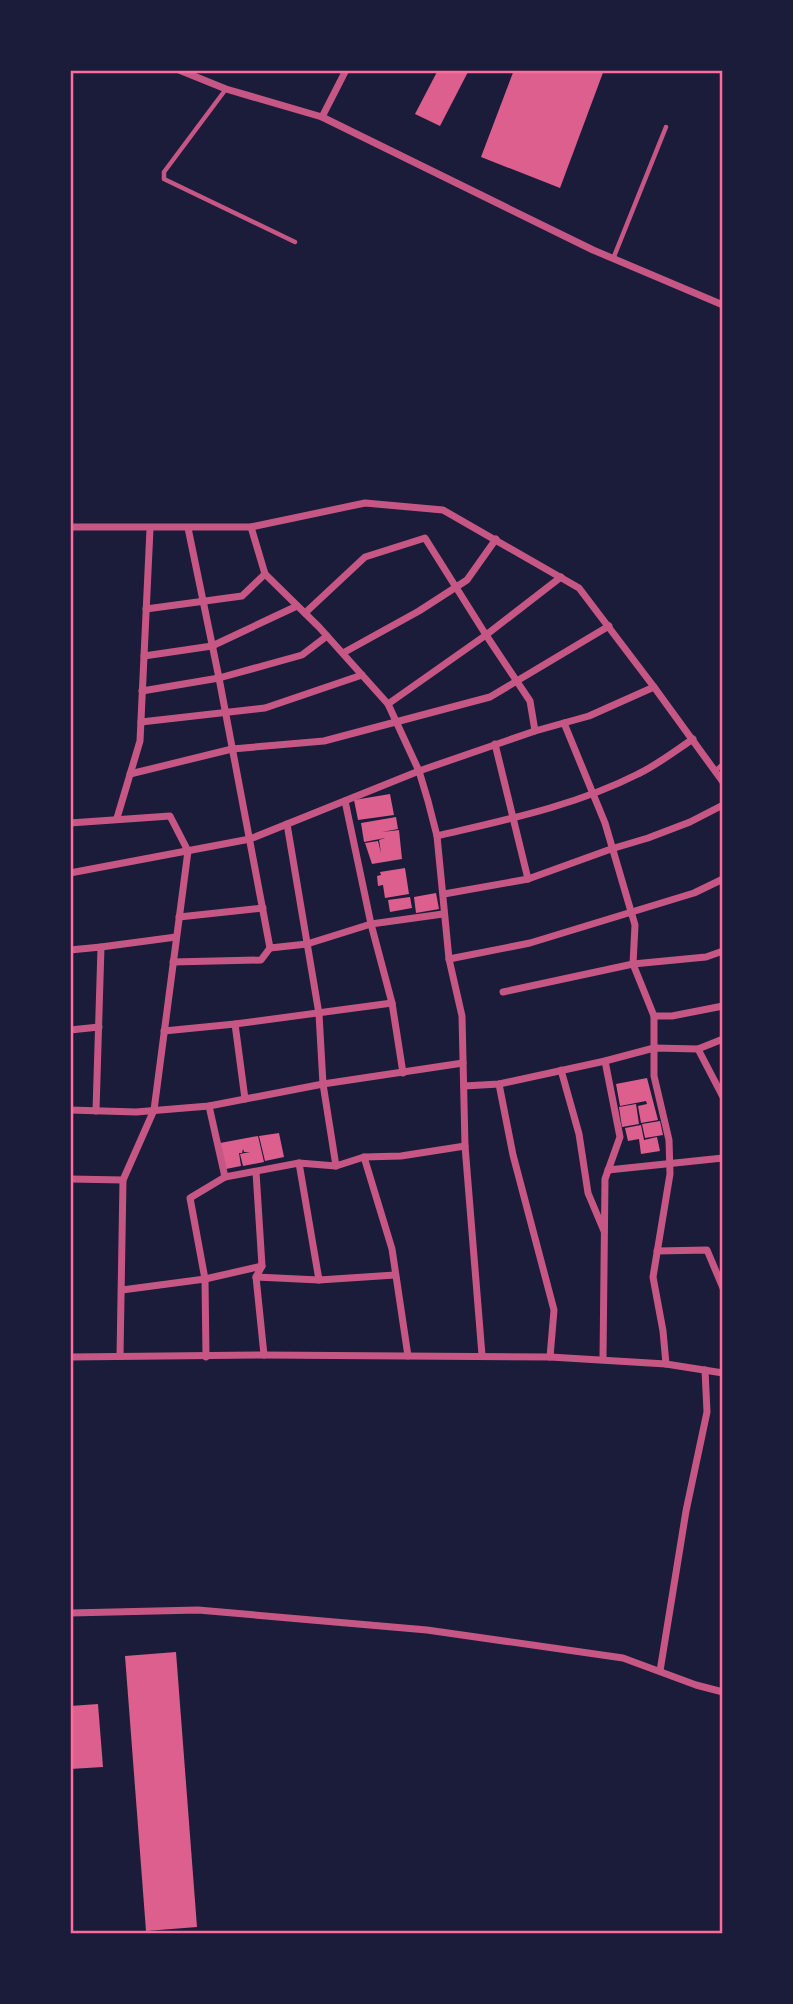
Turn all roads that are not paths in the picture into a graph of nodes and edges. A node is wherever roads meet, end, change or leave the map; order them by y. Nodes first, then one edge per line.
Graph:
1 (179, 70) edge
2 (346, 70) edge
3 (226, 89) junction
4 (322, 117) junction
5 (666, 127) dead end
6 (295, 242) dead end
7 (613, 258) junction
8 (723, 305) edge
9 (70, 527) edge
10 (251, 527) junction
11 (188, 528) junction
12 (150, 529) junction
13 (496, 539) junction
14 (265, 574) junction
15 (561, 577) junction
16 (456, 586) junction
17 (204, 601) junction
18 (297, 606) junction
19 (146, 609) junction
20 (305, 613) junction
21 (609, 626) junction
22 (486, 635) junction
23 (327, 636) junction
24 (212, 646) junction
25 (343, 653) junction
26 (144, 656) junction
27 (362, 675) junction
28 (219, 678) junction
29 (518, 681) junction
30 (654, 687) junction
31 (142, 691) junction
32 (388, 704) junction
33 (225, 713) junction
34 (394, 721) junction
35 (141, 722) junction
36 (564, 723) junction
37 (535, 731) junction
38 (693, 739) junction
39 (495, 744) junction
40 (232, 749) junction
41 (723, 764) edge
42 (419, 771) junction
43 (715, 771) junction
44 (130, 774) junction
45 (723, 782) edge
46 (593, 794) junction
47 (345, 800) junction
48 (723, 805) edge
49 (515, 817) junction
50 (117, 818) junction
51 (70, 822) edge
52 (287, 824) junction
53 (437, 836) junction
54 (250, 839) junction
55 (611, 849) junction
56 (188, 851) junction
57 (70, 873) edge
58 (528, 879) junction
59 (723, 879) edge
60 (444, 894) junction
61 (263, 908) junction
62 (630, 911) junction
63 (443, 914) junction
64 (179, 917) junction
65 (371, 924) junction
66 (176, 937) junction
67 (307, 944) junction
68 (101, 947) junction
69 (270, 948) junction
70 (70, 950) edge
71 (723, 951) edge
72 (449, 959) junction
73 (173, 962) junction
74 (633, 964) junction
75 (503, 992) dead end
76 (392, 1003) junction
77 (723, 1006) edge
78 (319, 1014) junction
79 (654, 1016) junction
80 (235, 1024) junction
81 (99, 1027) junction
82 (70, 1030) edge
83 (164, 1031) junction
84 (723, 1039) edge
85 (654, 1048) junction
86 (698, 1049) junction
87 (604, 1061) junction
88 (463, 1063) junction
89 (561, 1070) junction
90 (403, 1073) junction
91 (323, 1084) junction
92 (499, 1084) junction
93 (464, 1086) junction
94 (723, 1097) edge
95 (245, 1099) junction
96 (209, 1107) junction
97 (70, 1110) edge
98 (154, 1110) junction
99 (96, 1111) junction
100 (465, 1146) junction
101 (363, 1157) junction
102 (723, 1158) edge
103 (299, 1163) junction
104 (670, 1165) junction
105 (336, 1166) junction
106 (608, 1170) junction
107 (256, 1172) junction
108 (225, 1177) junction
109 (70, 1180) edge
110 (123, 1180) junction
111 (606, 1235) junction
112 (657, 1251) junction
113 (262, 1266) junction
114 (395, 1275) junction
115 (256, 1277) junction
116 (205, 1279) junction
117 (319, 1280) junction
118 (723, 1288) edge
119 (122, 1290) junction
120 (264, 1355) junction
121 (120, 1356) junction
122 (408, 1356) junction
123 (482, 1356) junction
124 (70, 1357) edge
125 (206, 1357) junction
126 (550, 1357) junction
127 (603, 1359) junction
128 (666, 1364) junction
129 (705, 1370) junction
130 (723, 1373) edge
131 (70, 1613) edge
132 (660, 1671) junction
133 (723, 1692) edge

1 - 3 street
2 - 4 street
3 - 4 street
3 - 6 lane
4 - 7 street
5 - 7 lane
7 - 8 street
9 - 12 street
10 - 11 street
10 - 13 street
10 - 14 street
11 - 12 street
11 - 17 street
12 - 19 street
13 - 15 street
13 - 16 street
14 - 17 street
14 - 18 street
15 - 21 street
15 - 22 street
16 - 20 street
16 - 22 street
16 - 25 street
17 - 19 street
17 - 24 street
18 - 20 street
18 - 24 street
19 - 26 street
20 - 23 street
21 - 29 street
21 - 30 street
22 - 29 street
22 - 32 street
23 - 25 street
23 - 28 street
24 - 26 street
24 - 28 street
25 - 27 street
26 - 31 street
27 - 32 street
27 - 33 street
28 - 31 street
28 - 33 street
29 - 34 street
29 - 37 street
30 - 36 street
30 - 38 street
31 - 35 street
32 - 34 street
33 - 35 street
33 - 40 street
34 - 40 street
34 - 42 street
35 - 44 street
36 - 37 street
36 - 46 street
37 - 39 street
38 - 43 street
38 - 46 street
39 - 42 street
39 - 49 street
40 - 44 street
40 - 54 street
41 - 43 lane
42 - 47 street
42 - 53 street
43 - 45 street
44 - 50 street
46 - 49 street
46 - 55 street
47 - 52 street
47 - 65 street
48 - 55 street
49 - 53 street
49 - 58 street
50 - 51 street
50 - 56 street
52 - 54 street
52 - 67 street
53 - 60 street
54 - 56 street
54 - 61 street
55 - 58 street
55 - 62 street
56 - 57 street
56 - 64 street
58 - 60 street
59 - 62 street
60 - 63 street
61 - 64 street
61 - 69 street
62 - 72 street
62 - 74 street
63 - 65 street
63 - 72 street
64 - 66 street
65 - 67 street
65 - 76 street
66 - 68 street
66 - 73 street
67 - 69 street
67 - 78 street
68 - 70 street
68 - 81 street
69 - 73 street
71 - 74 street
72 - 88 street
73 - 83 street
74 - 75 street
74 - 79 street
76 - 78 street
76 - 90 street
77 - 79 street
78 - 80 street
78 - 91 street
79 - 85 street
80 - 83 street
80 - 95 street
81 - 82 street
81 - 99 street
83 - 98 street
84 - 86 street
85 - 86 street
85 - 87 street
85 - 104 street
86 - 94 street
87 - 89 street
87 - 106 street
88 - 90 street
88 - 93 street
89 - 92 street
89 - 111 street
90 - 91 street
91 - 95 street
91 - 105 street
92 - 93 street
92 - 126 street
93 - 100 street
95 - 96 street
96 - 98 street
96 - 108 street
97 - 99 street
98 - 99 street
98 - 110 street
100 - 101 street
100 - 123 street
101 - 105 street
101 - 114 street
102 - 104 street
103 - 105 street
103 - 107 street
103 - 117 street
104 - 106 street
104 - 112 street
106 - 111 street
107 - 108 street
107 - 113 street
108 - 116 street
109 - 110 street
110 - 119 street
111 - 127 street
112 - 118 street
112 - 128 street
113 - 115 street
113 - 116 street
114 - 117 street
114 - 122 street
115 - 117 street
115 - 120 street
116 - 119 street
116 - 125 street
119 - 121 street
120 - 122 street
120 - 125 street
121 - 124 street
121 - 125 street
122 - 123 street
123 - 126 street
126 - 127 street
127 - 128 street
128 - 129 street
129 - 130 street
129 - 132 street
131 - 132 street
132 - 133 street

